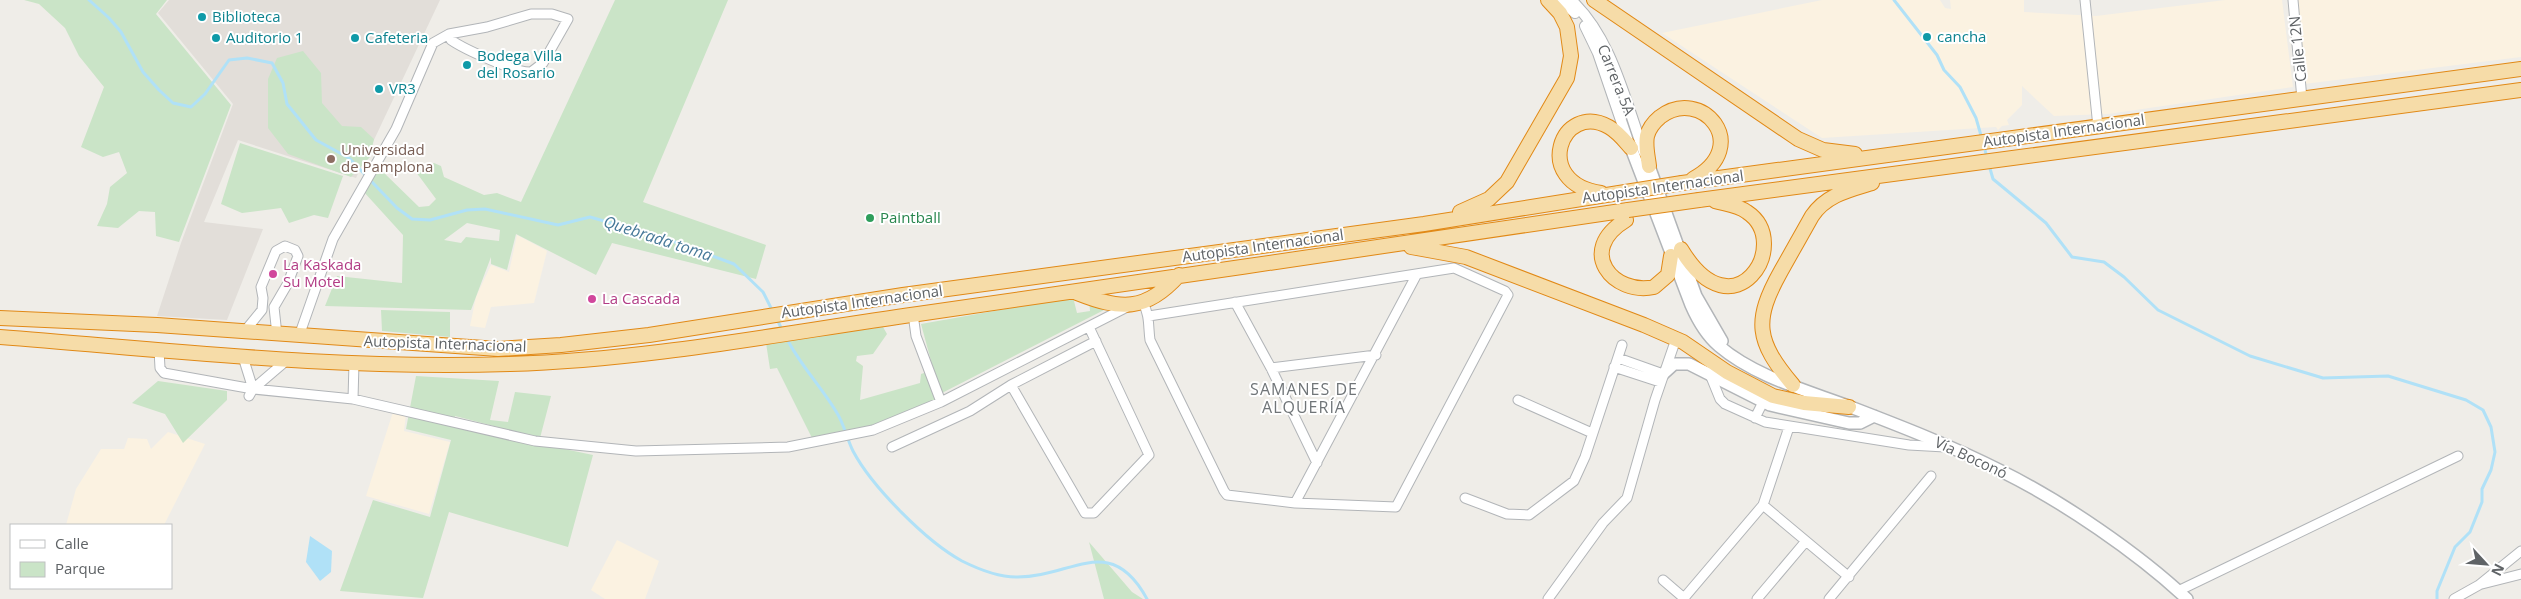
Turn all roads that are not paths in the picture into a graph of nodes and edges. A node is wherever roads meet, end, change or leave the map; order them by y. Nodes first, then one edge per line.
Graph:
1 (1548, 0) edge
2 (1561, 0) edge
3 (1571, 0) edge
4 (1594, 0) edge
5 (2084, 0) edge
6 (2293, 0) edge
7 (449, 34) junction
8 (2521, 68) edge
9 (2521, 90) edge
10 (2302, 99) junction
11 (2098, 127) junction
12 (1631, 148) junction
13 (1886, 156) junction
14 (1650, 166) junction
15 (1917, 169) junction
16 (1685, 183) junction
17 (1616, 193) junction
18 (1703, 200) junction
19 (1627, 215) junction
20 (1424, 224) junction
21 (1385, 246) junction
22 (1676, 252) junction
23 (1417, 274) junction
24 (1179, 275) junction
25 (1073, 292) junction
26 (263, 298) junction
27 (277, 301) junction
28 (1234, 302) junction
29 (1141, 308) junction
30 (913, 314) junction
31 (0, 318) edge
32 (1088, 327) junction
33 (244, 332) junction
34 (277, 335) junction
35 (299, 336) junction
36 (0, 337) edge
37 (1676, 339) junction
38 (1096, 341) junction
39 (1622, 345) dead end
40 (159, 350) junction
41 (1376, 355) junction
42 (243, 357) junction
43 (286, 360) junction
44 (354, 363) junction
45 (1616, 363) junction
46 (1271, 368) junction
47 (1709, 372) junction
48 (1661, 378) junction
49 (1011, 385) junction
50 (1793, 385) junction
51 (251, 393) junction
52 (353, 399) junction
53 (1518, 400) dead end
54 (941, 402) junction
55 (1763, 402) junction
56 (1849, 407) junction
57 (1874, 416) junction
58 (1755, 418) junction
59 (1789, 427) junction
60 (1592, 433) junction
61 (892, 447) dead end
62 (1952, 447) junction
63 (2458, 456) dead end
64 (1317, 463) junction
65 (1931, 476) dead end
66 (1465, 498) dead end
67 (1295, 503) junction
68 (1762, 505) junction
69 (1806, 541) junction
70 (2521, 551) edge
71 (2521, 574) edge
72 (1849, 577) junction
73 (1663, 580) dead end
74 (2479, 585) junction
75 (2178, 590) junction
76 (1548, 599) edge
77 (1684, 599) edge
78 (1757, 599) edge
79 (1829, 599) edge
80 (2188, 599) edge
81 (2454, 599) edge

1 - 20 highway
2 - 12 street, Carrera 5A
3 - 14 street, Carrera 5A
4 - 13 highway
5 - 11 street
6 - 10 street, Calle 12N
7 - 7 street
7 - 35 street
8 - 10 highway, Autopista Internacional
9 - 15 highway, Autopista Internacional
10 - 11 highway, Autopista Internacional
11 - 13 highway, Autopista Internacional
12 - 17 highway
12 - 22 main road, Vía Boconó
13 - 16 highway, Autopista Internacional
14 - 16 highway
14 - 22 main road, Vía Boconó
15 - 18 highway, Autopista Internacional
15 - 50 highway
16 - 17 highway, Autopista Internacional, bridge
17 - 20 highway, Autopista Internacional
18 - 19 highway, Autopista Internacional, bridge
18 - 22 highway
19 - 21 highway, Autopista Internacional
19 - 22 highway
20 - 35 highway, Autopista Internacional
21 - 24 highway, Autopista Internacional
21 - 37 highway
22 - 50 main road, Vía Boconó
23 - 28 street
23 - 41 street
23 - 67 street
24 - 25 highway, Autopista Internacional
24 - 29 highway
25 - 29 highway
25 - 30 highway, Autopista Internacional
26 - 27 street
26 - 27 street
26 - 33 street
27 - 34 street
28 - 29 street
28 - 46 street
29 - 32 street
29 - 67 street
30 - 44 highway, Autopista Internacional
30 - 54 street
31 - 33 highway, Autopista Internacional
32 - 38 street
32 - 54 street
33 - 34 highway, Autopista Internacional
34 - 35 highway, Autopista Internacional
36 - 40 highway, Autopista Internacional
37 - 48 street
37 - 56 highway
38 - 49 street
38 - 49 street
39 - 45 street
40 - 42 highway, Autopista Internacional
40 - 51 street
41 - 46 street
41 - 64 street
42 - 43 highway, Autopista Internacional
42 - 51 street
43 - 44 highway, Autopista Internacional
43 - 51 street
44 - 52 street
45 - 48 street
45 - 60 street
46 - 64 street
47 - 48 main road
47 - 55 main road
47 - 58 street
48 - 76 street
49 - 61 street
50 - 56 main road, Vía Boconó
51 - 52 street
52 - 54 street
53 - 60 street
55 - 57 main road
55 - 58 street
56 - 57 main road, Vía Boconó
57 - 62 main road, Vía Boconó
58 - 59 street
59 - 62 street
59 - 68 street
60 - 66 street
62 - 75 main road, Vía Boconó
63 - 75 street
64 - 67 street
65 - 72 street
68 - 69 street
68 - 77 street
69 - 72 street
69 - 78 street
70 - 74 street
71 - 74 street
72 - 79 street
73 - 77 street
74 - 81 street
75 - 80 main road, Vía Boconó

